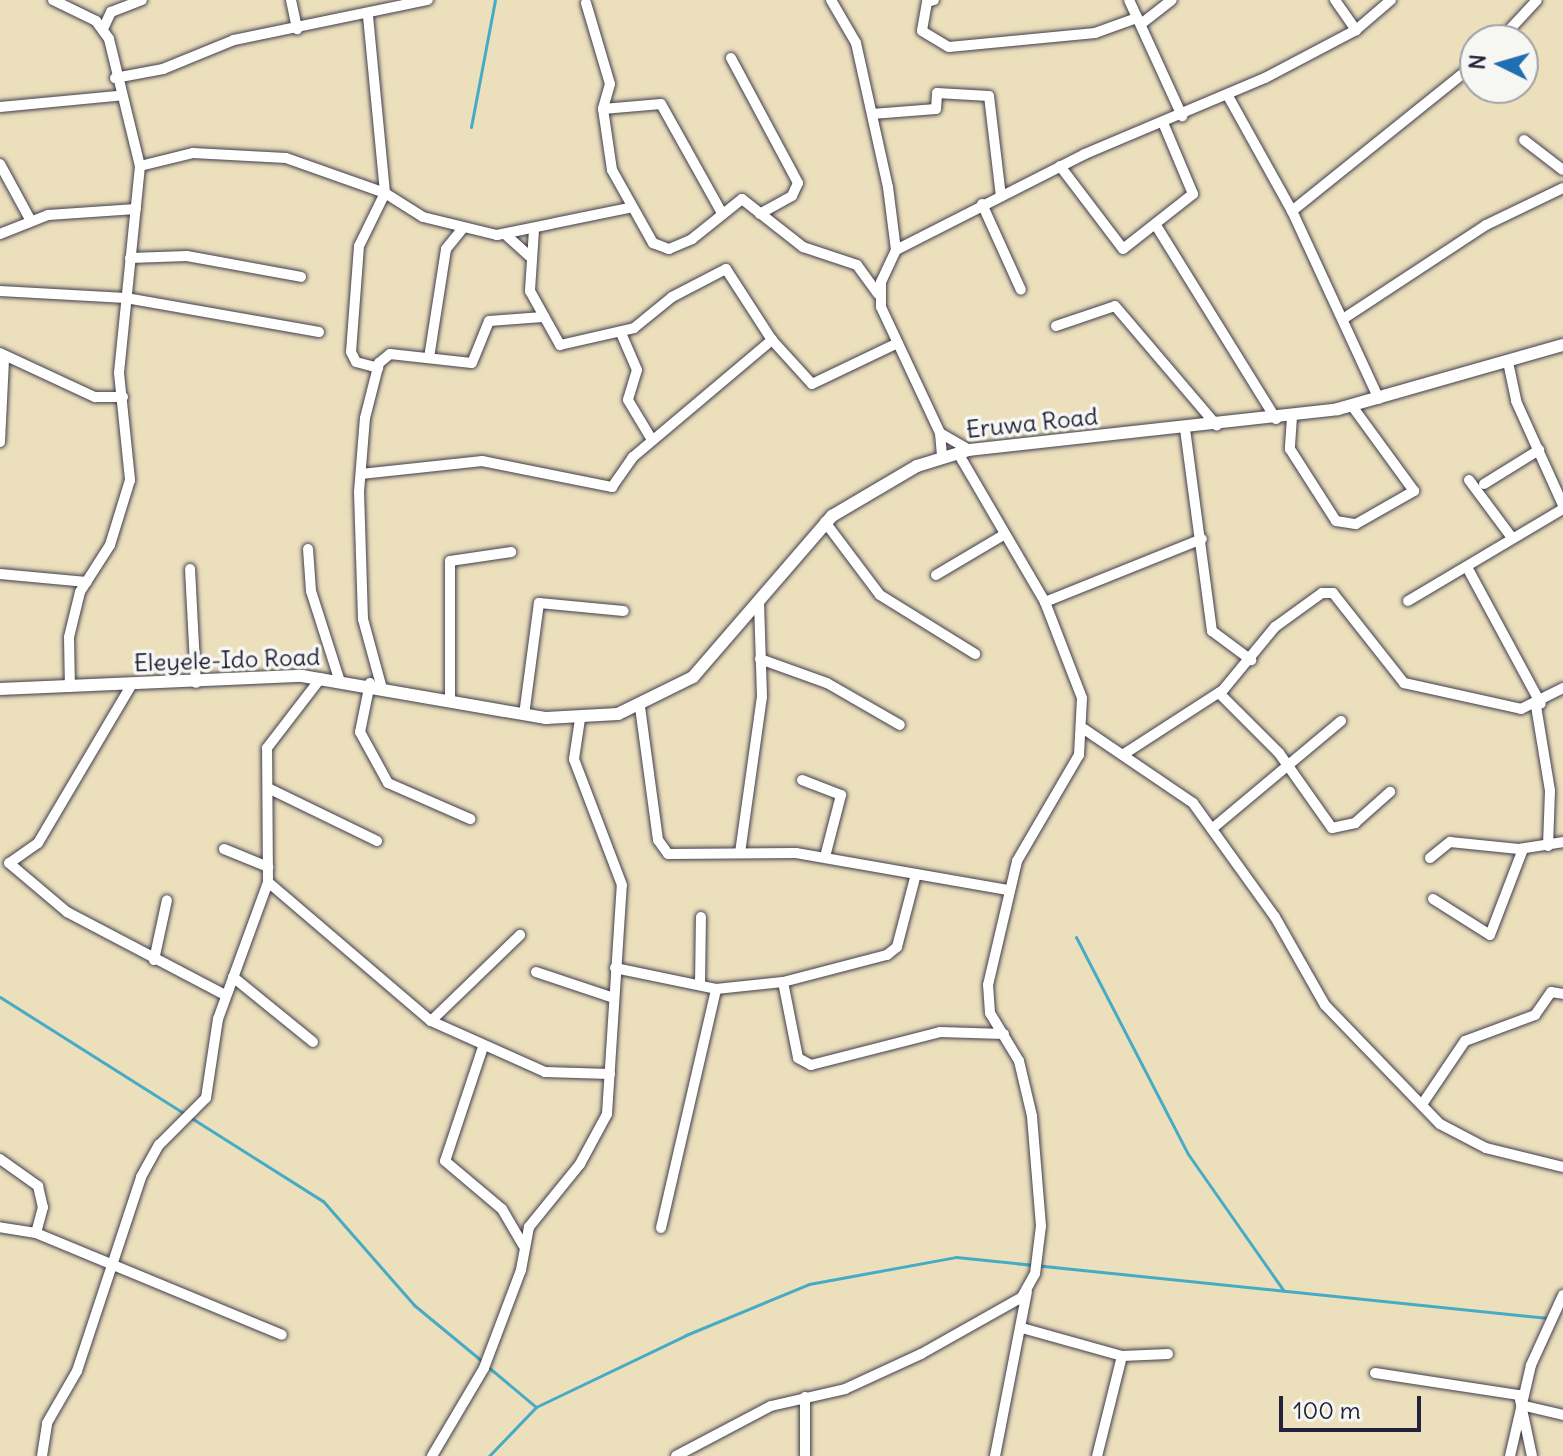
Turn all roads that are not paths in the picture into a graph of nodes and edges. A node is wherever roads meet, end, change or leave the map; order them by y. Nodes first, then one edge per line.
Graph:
1 (53, 0) edge
2 (142, 0) edge
3 (291, 0) edge
4 (428, 0) edge
5 (934, 0) edge
6 (1129, 0) edge
7 (1172, 0) edge
8 (1335, 0) edge
9 (1391, 0) edge
10 (1537, 0) edge
11 (837, 2) edge
12 (586, 3) dead end
13 (368, 16) junction
14 (1139, 21) junction
15 (1515, 24) edge
16 (103, 29) junction
17 (297, 29) junction
18 (1356, 30) junction
19 (731, 58) dead end
20 (1459, 77) edge
21 (115, 78) junction
22 (117, 96) junction
23 (1228, 96) junction
24 (0, 107) edge
25 (603, 109) junction
26 (872, 114) junction
27 (1182, 116) junction
28 (1164, 125) junction
29 (1524, 140) dead end
30 (0, 164) edge
31 (140, 166) junction
32 (1060, 166) junction
33 (1563, 170) edge
34 (1563, 188) edge
35 (385, 193) junction
36 (1001, 196) junction
37 (982, 204) junction
38 (629, 208) junction
39 (136, 209) junction
40 (1292, 211) junction
41 (722, 213) junction
42 (760, 214) junction
43 (31, 221) junction
44 (1157, 227) junction
45 (463, 228) junction
46 (534, 230) junction
47 (0, 234) edge
48 (506, 235) junction
49 (896, 250) junction
50 (529, 256) junction
51 (130, 258) junction
52 (301, 277) dead end
53 (1021, 290) dead end
54 (0, 291) edge
55 (878, 294) junction
56 (126, 298) junction
57 (543, 317) junction
58 (1343, 319) junction
59 (1056, 326) dead end
60 (319, 332) dead end
61 (621, 333) junction
62 (772, 340) junction
63 (898, 343) junction
64 (1563, 345) edge
65 (2, 356) edge
66 (429, 358) junction
67 (1508, 362) junction
68 (378, 368) junction
69 (123, 397) junction
70 (1379, 399) junction
71 (1352, 406) junction
72 (1292, 417) junction
73 (1276, 419) junction
74 (1217, 426) junction
75 (1185, 429) junction
76 (940, 433) junction
77 (652, 440) junction
78 (0, 442) edge
79 (1539, 450) junction
80 (964, 452) junction
81 (942, 457) junction
82 (361, 474) junction
83 (1469, 480) dead end
84 (1484, 484) dead end
85 (1563, 507) edge
86 (825, 522) junction
87 (1002, 536) junction
88 (1512, 538) junction
89 (1202, 539) junction
90 (308, 549) dead end
91 (511, 552) dead end
92 (190, 569) dead end
93 (1468, 569) junction
94 (0, 574) edge
95 (936, 575) dead end
96 (87, 582) junction
97 (1408, 601) dead end
98 (759, 602) junction
99 (1045, 602) junction
100 (624, 611) dead end
101 (975, 654) dead end
102 (760, 659) junction
103 (1251, 660) junction
104 (321, 678) junction
105 (339, 679) junction
106 (196, 683) junction
107 (132, 684) junction
108 (376, 684) junction
109 (70, 687) junction
110 (1563, 688) edge
111 (0, 689) edge
112 (1219, 693) junction
113 (450, 700) junction
114 (1539, 705) junction
115 (640, 707) junction
116 (524, 715) junction
117 (595, 718) joint
118 (580, 719) junction
119 (1341, 721) dead end
120 (900, 725) dead end
121 (1084, 729) junction
122 (1124, 754) junction
123 (1288, 763) junction
124 (802, 780) dead end
125 (270, 789) junction
126 (1390, 792) dead end
127 (470, 819) dead end
128 (1213, 828) junction
129 (377, 841) dead end
130 (1563, 842) edge
131 (1548, 846) junction
132 (224, 849) dead end
133 (1523, 849) junction
134 (740, 853) junction
135 (825, 857) junction
136 (1430, 858) dead end
137 (4, 867) edge
138 (268, 867) junction
139 (916, 874) junction
140 (268, 882) junction
141 (1008, 890) junction
142 (1433, 899) dead end
143 (167, 900) dead end
144 (701, 917) dead end
145 (520, 935) dead end
146 (154, 960) junction
147 (615, 968) junction
148 (536, 972) dead end
149 (233, 977) junction
150 (783, 982) junction
151 (700, 985) junction
152 (716, 989) junction
153 (1563, 994) edge
154 (225, 995) junction
155 (614, 998) junction
156 (431, 1021) junction
157 (1004, 1034) junction
158 (313, 1042) dead end
159 (483, 1047) junction
160 (610, 1074) junction
161 (1423, 1103) junction
162 (0, 1159) edge
163 (1563, 1167) edge
164 (0, 1227) edge
165 (661, 1228) dead end
166 (36, 1233) junction
167 (523, 1245) junction
168 (111, 1264) junction
169 (1028, 1290) junction
170 (1563, 1295) edge
171 (1022, 1328) junction
172 (282, 1335) dead end
173 (1168, 1354) dead end
174 (1122, 1356) junction
175 (1375, 1373) dead end
176 (805, 1397) junction
177 (1525, 1406) junction
178 (1563, 1415) edge
179 (1101, 1455) edge
180 (42, 1456) edge
181 (432, 1456) edge
182 (676, 1456) edge
183 (805, 1456) edge
184 (995, 1456) edge
185 (1510, 1456) edge
186 (1532, 1456) edge

1 - 16 street
2 - 16 street
3 - 17 street
4 - 13 street
5 - 14 street
6 - 14 street
7 - 14 street
8 - 18 street
9 - 18 street
10 - 15 street
11 - 26 street
12 - 25 street
13 - 17 street
13 - 35 street
14 - 27 street
16 - 21 street
17 - 21 street
18 - 23 street
19 - 42 street
20 - 40 street
21 - 22 street
22 - 24 street
22 - 31 street
23 - 27 street
23 - 40 street
25 - 38 street
25 - 41 street
26 - 36 street
26 - 49 street
27 - 28 street
28 - 32 street
28 - 44 street
29 - 33 street
30 - 43 street
31 - 35 street
31 - 39 street
32 - 36 street
32 - 44 street
34 - 58 street
35 - 45 street
35 - 68 street
36 - 37 street
37 - 49 street
37 - 53 street
38 - 41 street
38 - 46 street
39 - 43 street
39 - 51 street
40 - 58 street
41 - 42 street
42 - 55 street
43 - 47 street
44 - 73 street
45 - 48 street
45 - 66 street
46 - 48 street
46 - 50 street
48 - 50 street
49 - 55 street
50 - 57 street
51 - 52 street
51 - 56 street
54 - 56 street
55 - 63 street
56 - 60 street
56 - 69 street
57 - 61 street
57 - 66 street
58 - 70 street
59 - 74 street
61 - 62 street
61 - 77 street
62 - 63 street
62 - 77 street
63 - 76 street
64 - 67 main road, Eruwa Road
65 - 69 street
65 - 78 street
66 - 68 street
67 - 70 main road, Eruwa Road
67 - 79 street
68 - 82 street
69 - 96 street
70 - 71 main road, Eruwa Road
71 - 72 main road, Eruwa Road
71 - 72 street
72 - 73 main road, Eruwa Road
73 - 74 main road, Eruwa Road
74 - 75 main road, Eruwa Road
75 - 80 main road, Eruwa Road
75 - 89 street
76 - 80 street
76 - 81 street
77 - 82 street
79 - 84 street
79 - 85 street
80 - 81 main road, Eruwa Road
80 - 87 street
81 - 86 main road, Eruwa Road
82 - 108 street
83 - 88 street
85 - 88 street
86 - 98 main road, Eruwa Road
86 - 101 street
87 - 95 street
87 - 99 street
88 - 93 street
89 - 99 street
89 - 103 street
90 - 105 street
91 - 113 street
92 - 106 street
93 - 97 street
93 - 114 street
94 - 96 street
96 - 109 street
98 - 102 street
98 - 115 main road, Eruwa Road
99 - 121 street
100 - 116 street
102 - 120 street
102 - 134 street
103 - 112 street
103 - 114 street
104 - 105 main road, Eleyele-Ido Road
104 - 106 main road, Eleyele-Ido Road
104 - 125 street
105 - 108 main road, Eleyele-Ido Road
106 - 107 main road, Eleyele-Ido Road
107 - 109 main road, Eleyele-Ido Road
107 - 137 street
108 - 113 main road, Eleyele-Ido Road
108 - 127 street
109 - 111 main road, Eleyele-Ido Road
110 - 114 street
112 - 122 street
112 - 123 street
113 - 116 main road, Eleyele-Ido Road
114 - 131 street
115 - 117 main road, Eruwa Road
115 - 134 street
116 - 118 main road, Eleyele-Ido Road
117 - 118 main road, Eleyele-Ido Road
118 - 147 street
119 - 123 street
121 - 122 street
121 - 141 street
122 - 128 street
123 - 126 street
123 - 128 street
124 - 135 street
125 - 129 street
125 - 138 street
128 - 161 street
130 - 131 street
131 - 133 street
132 - 138 street
133 - 136 street
133 - 142 street
134 - 135 street
135 - 139 street
137 - 146 street
138 - 140 street
139 - 141 street
139 - 150 street
140 - 149 street
140 - 156 street
141 - 157 street
143 - 146 street
144 - 151 street
145 - 156 street
146 - 154 street
147 - 151 street
147 - 155 street
148 - 155 street
149 - 154 street
149 - 158 street
150 - 152 street
150 - 157 street
151 - 152 street
152 - 165 street
153 - 161 street
154 - 168 street
155 - 160 street
156 - 159 street
157 - 169 street
159 - 160 street
159 - 167 street
160 - 167 street
161 - 163 street
162 - 166 street
164 - 166 street
166 - 168 street
167 - 181 street
168 - 172 street
168 - 180 street
169 - 171 street
169 - 176 street
170 - 177 street
171 - 174 street
171 - 184 street
173 - 174 street
174 - 179 street
175 - 177 street
176 - 182 street
176 - 183 street
177 - 178 street
177 - 185 street
177 - 186 street

